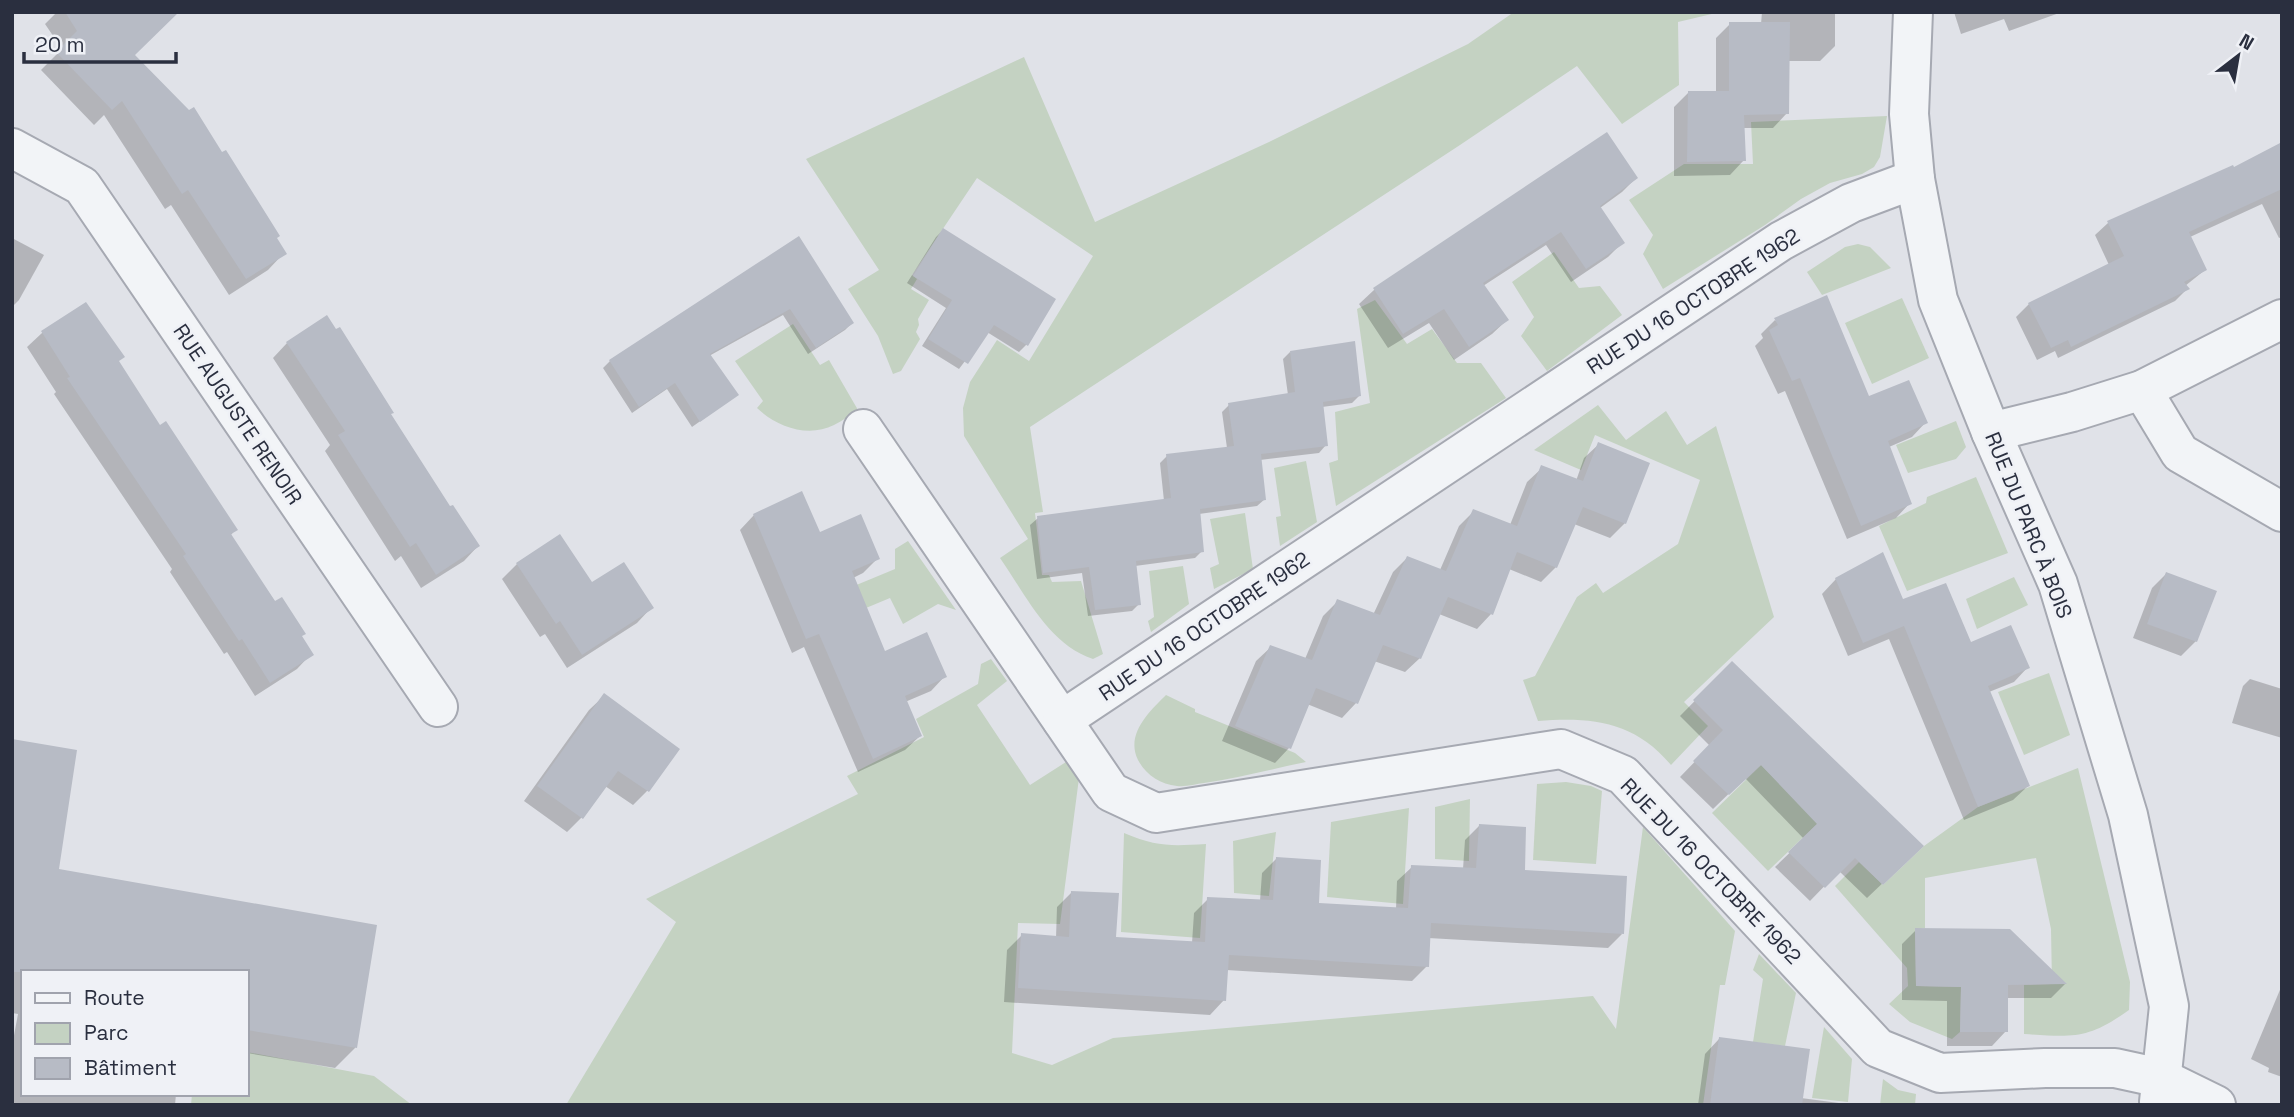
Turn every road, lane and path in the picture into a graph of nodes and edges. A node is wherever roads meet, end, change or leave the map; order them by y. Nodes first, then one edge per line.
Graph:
1 (1913, 12) edge
2 (12, 148) edge
3 (1915, 179) junction
4 (2282, 319) edge
5 (2142, 390) junction
6 (863, 429) dead end
7 (1991, 432) junction
8 (2282, 512) edge
9 (438, 707) dead end
10 (1062, 720) junction
11 (2160, 1092) edge
12 (2216, 1105) edge

1 - 3 street, RUE DU PARC À BOIS
2 - 9 street, RUE AUGUSTE RENOIR
3 - 7 street, RUE DU PARC À BOIS
3 - 10 street, RUE DU 16 OCTOBRE 1962
4 - 5 street
5 - 7 street
5 - 8 street
6 - 10 street, RUE DU 16 OCTOBRE 1962
7 - 11 street, RUE DU PARC À BOIS
10 - 11 street, RUE DU 16 OCTOBRE 1962
11 - 12 street, RUE DU 16 OCTOBRE 1962

